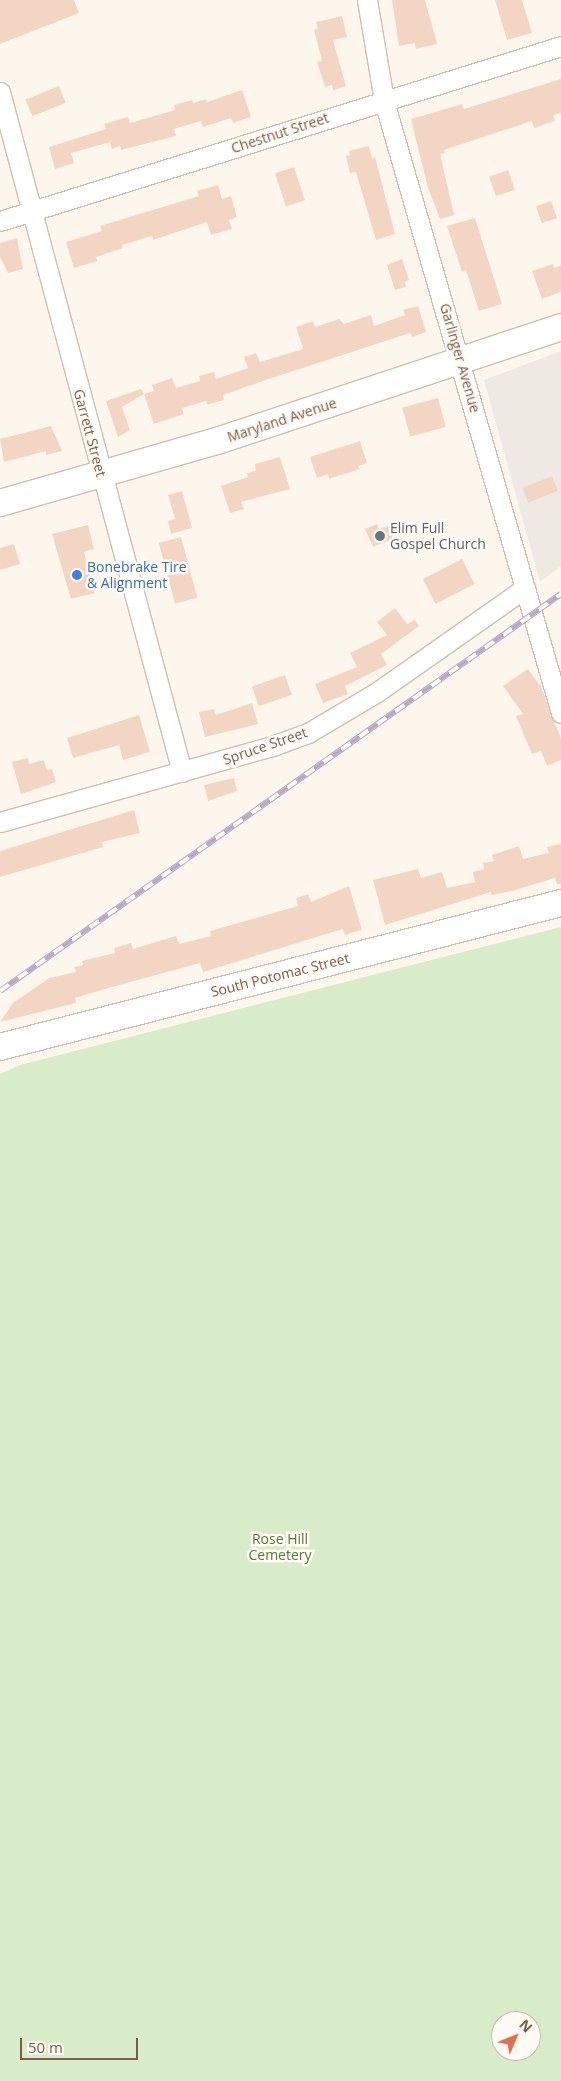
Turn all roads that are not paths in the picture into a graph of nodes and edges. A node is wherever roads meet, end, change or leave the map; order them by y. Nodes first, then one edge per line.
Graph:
1 (367, 0) edge
2 (561, 46) edge
3 (0, 92) edge
4 (384, 101) junction
5 (30, 213) junction
6 (0, 221) edge
7 (561, 327) edge
8 (461, 360) junction
9 (101, 476) junction
10 (0, 504) edge
11 (524, 588) junction
12 (561, 713) edge
13 (182, 772) junction
14 (0, 822) edge
15 (561, 903) edge
16 (0, 1047) edge

1 - 4 street, Garlinger Avenue
2 - 4 street, Chestnut Street
3 - 5 street, Garrett Street
4 - 5 street, Chestnut Street
4 - 8 street, Garlinger Avenue
5 - 6 street, Chestnut Street
5 - 9 street, Garrett Street
7 - 8 street, Maryland Avenue
8 - 9 street, Maryland Avenue
8 - 11 street, Garlinger Avenue
9 - 10 street, Maryland Avenue
9 - 13 street, Garrett Street
11 - 12 street, Garlinger Avenue
11 - 13 street, Spruce Street
13 - 14 street, Spruce Street
15 - 16 street, South Potomac Street

